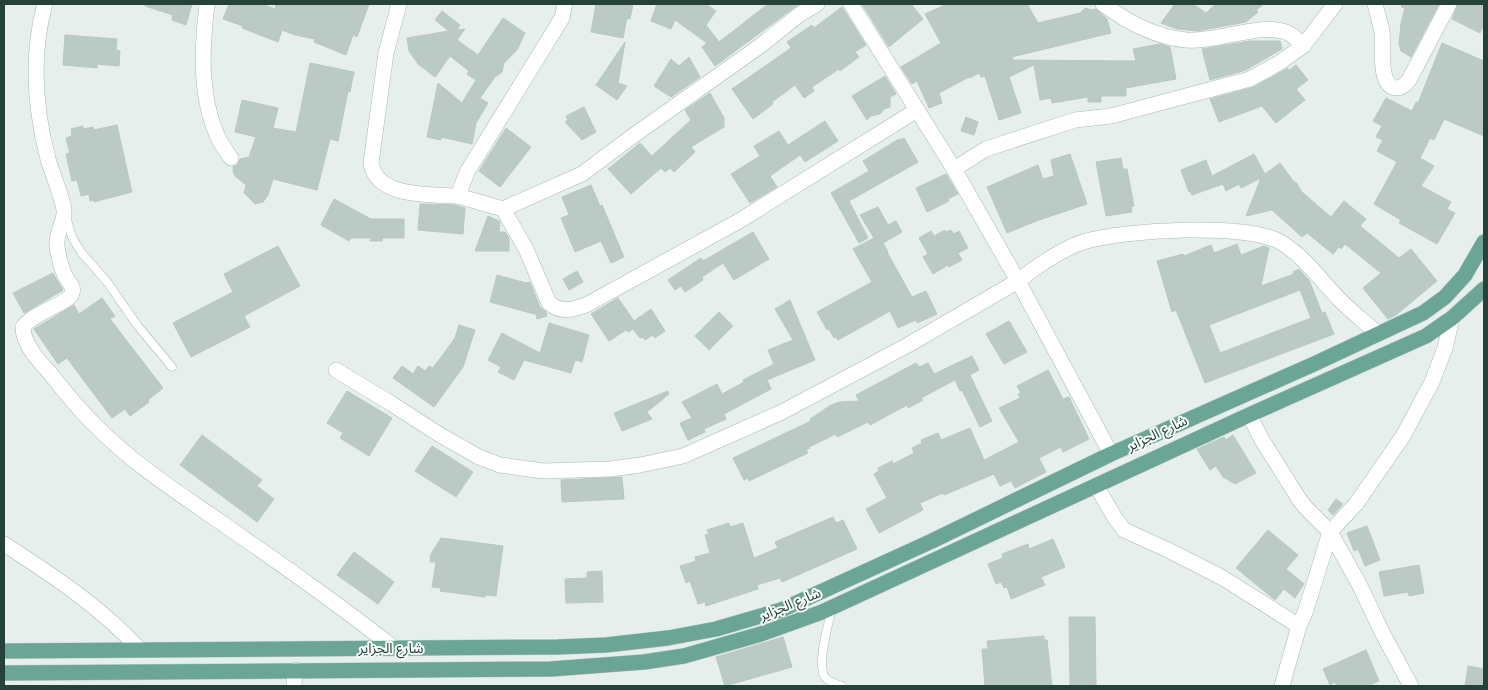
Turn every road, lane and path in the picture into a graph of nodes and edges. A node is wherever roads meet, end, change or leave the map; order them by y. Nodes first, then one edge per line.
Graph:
1 (45, 4) edge
2 (207, 4) edge
3 (399, 4) edge
4 (565, 4) edge
5 (817, 4) edge
6 (851, 4) edge
7 (1103, 4) edge
8 (1335, 4) edge
9 (1375, 4) edge
10 (1449, 4) edge
11 (1303, 46) junction
12 (917, 110) junction
13 (231, 158) dead end
14 (954, 168) junction
15 (458, 196) junction
16 (503, 209) junction
17 (65, 213) junction
18 (1484, 242) edge
19 (1018, 281) junction
20 (1484, 289) edge
21 (1452, 318) junction
22 (1378, 334) junction
23 (172, 367) dead end
24 (336, 370) dead end
25 (1249, 415) junction
26 (1111, 454) junction
27 (1097, 487) junction
28 (1330, 532) junction
29 (4, 544) edge
30 (832, 608) junction
31 (1299, 626) junction
32 (394, 648) junction
33 (140, 650) junction
34 (4, 651) edge
35 (295, 670) junction
36 (4, 673) edge
37 (294, 686) edge
38 (842, 686) edge
39 (1282, 686) edge
40 (1410, 686) edge

1 - 17 street
2 - 13 street
3 - 15 street
4 - 15 street
5 - 16 street
6 - 12 street
7 - 11 street
8 - 11 street
9 - 10 street
11 - 14 street
12 - 14 street
12 - 16 street
14 - 19 street
15 - 16 street
17 - 23 lane
17 - 32 street
18 - 22 main road, شارع الجزاير
19 - 22 street
19 - 24 street
19 - 26 street
20 - 21 main road, شارع الجزاير
21 - 25 main road, شارع الجزاير
21 - 28 street
22 - 26 main road, شارع الجزاير
25 - 27 main road, شارع الجزاير
25 - 28 street
26 - 32 main road, شارع الجزاير
27 - 30 main road, شارع الجزاير
27 - 31 street
28 - 31 street
28 - 40 street
29 - 33 street
30 - 35 main road, شارع الجزاير
30 - 38 lane
31 - 39 street
32 - 33 main road, شارع الجزاير
33 - 34 main road, شارع الجزاير
35 - 36 main road, شارع الجزاير
35 - 37 street

